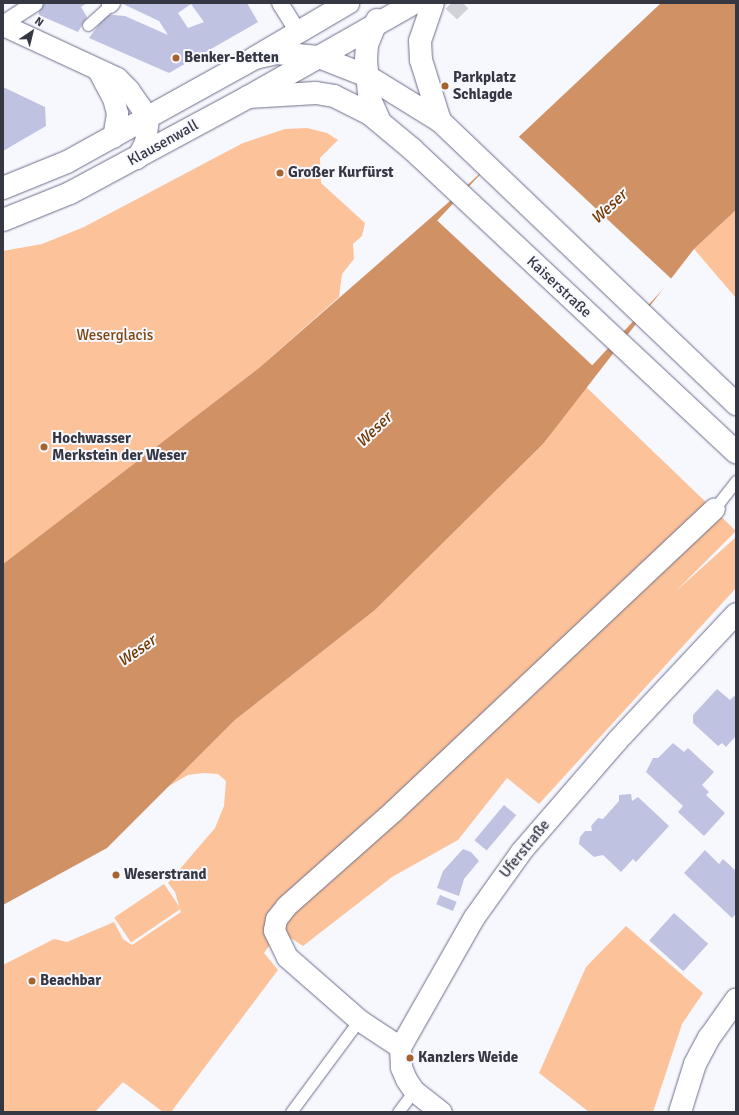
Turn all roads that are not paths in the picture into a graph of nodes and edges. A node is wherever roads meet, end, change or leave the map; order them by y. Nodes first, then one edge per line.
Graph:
1 (35, 3) edge
2 (280, 3) edge
3 (348, 3) edge
4 (386, 3) edge
5 (414, 3) edge
6 (433, 3) edge
7 (111, 4) edge
8 (3, 25) edge
9 (88, 25) dead end
10 (299, 34) junction
11 (367, 35) junction
12 (319, 57) junction
13 (255, 58) junction
14 (98, 70) junction
15 (367, 76) junction
16 (248, 97) junction
17 (148, 118) junction
18 (440, 121) junction
19 (380, 122) junction
20 (113, 137) junction
21 (137, 158) junction
22 (3, 188) edge
23 (3, 220) edge
24 (736, 404) edge
25 (736, 442) edge
26 (736, 451) edge
27 (736, 481) edge
28 (714, 509) joint
29 (736, 613) edge
30 (736, 1000) edge
31 (359, 1020) junction
32 (400, 1047) junction
33 (414, 1091) junction
34 (291, 1112) edge
35 (398, 1112) edge
36 (441, 1112) edge
37 (680, 1112) edge

1 - 8 street
2 - 10 street
3 - 10 main road
4 - 11 main road, Kaiserstraße
5 - 11 main road, Klausenwall
6 - 18 main road
7 - 9 lane
8 - 14 street
10 - 13 main road
11 - 12 main road, Klausenwall
11 - 15 main road, Kaiserstraße
12 - 13 main road, Klausenwall
12 - 15 main road, Klausenwall
12 - 16 main road, Klausenwall
13 - 17 main road, Klausenwall
14 - 17 street
14 - 20 street
15 - 18 main road, Klausenwall
15 - 19 main road, Kaiserstraße
16 - 19 main road, Kaiserstraße
16 - 21 main road, Klausenwall
17 - 20 main road, Klausenwall
17 - 21 street
18 - 24 main road
19 - 26 main road, Kaiserstraße
20 - 22 main road, Klausenwall
21 - 23 main road, Klausenwall
25 - 26 main road
27 - 28 lane
28 - 31 street
29 - 32 street, Uferstraße
30 - 37 main road
31 - 32 street
31 - 34 lane
32 - 33 street
33 - 35 lane
33 - 36 street

